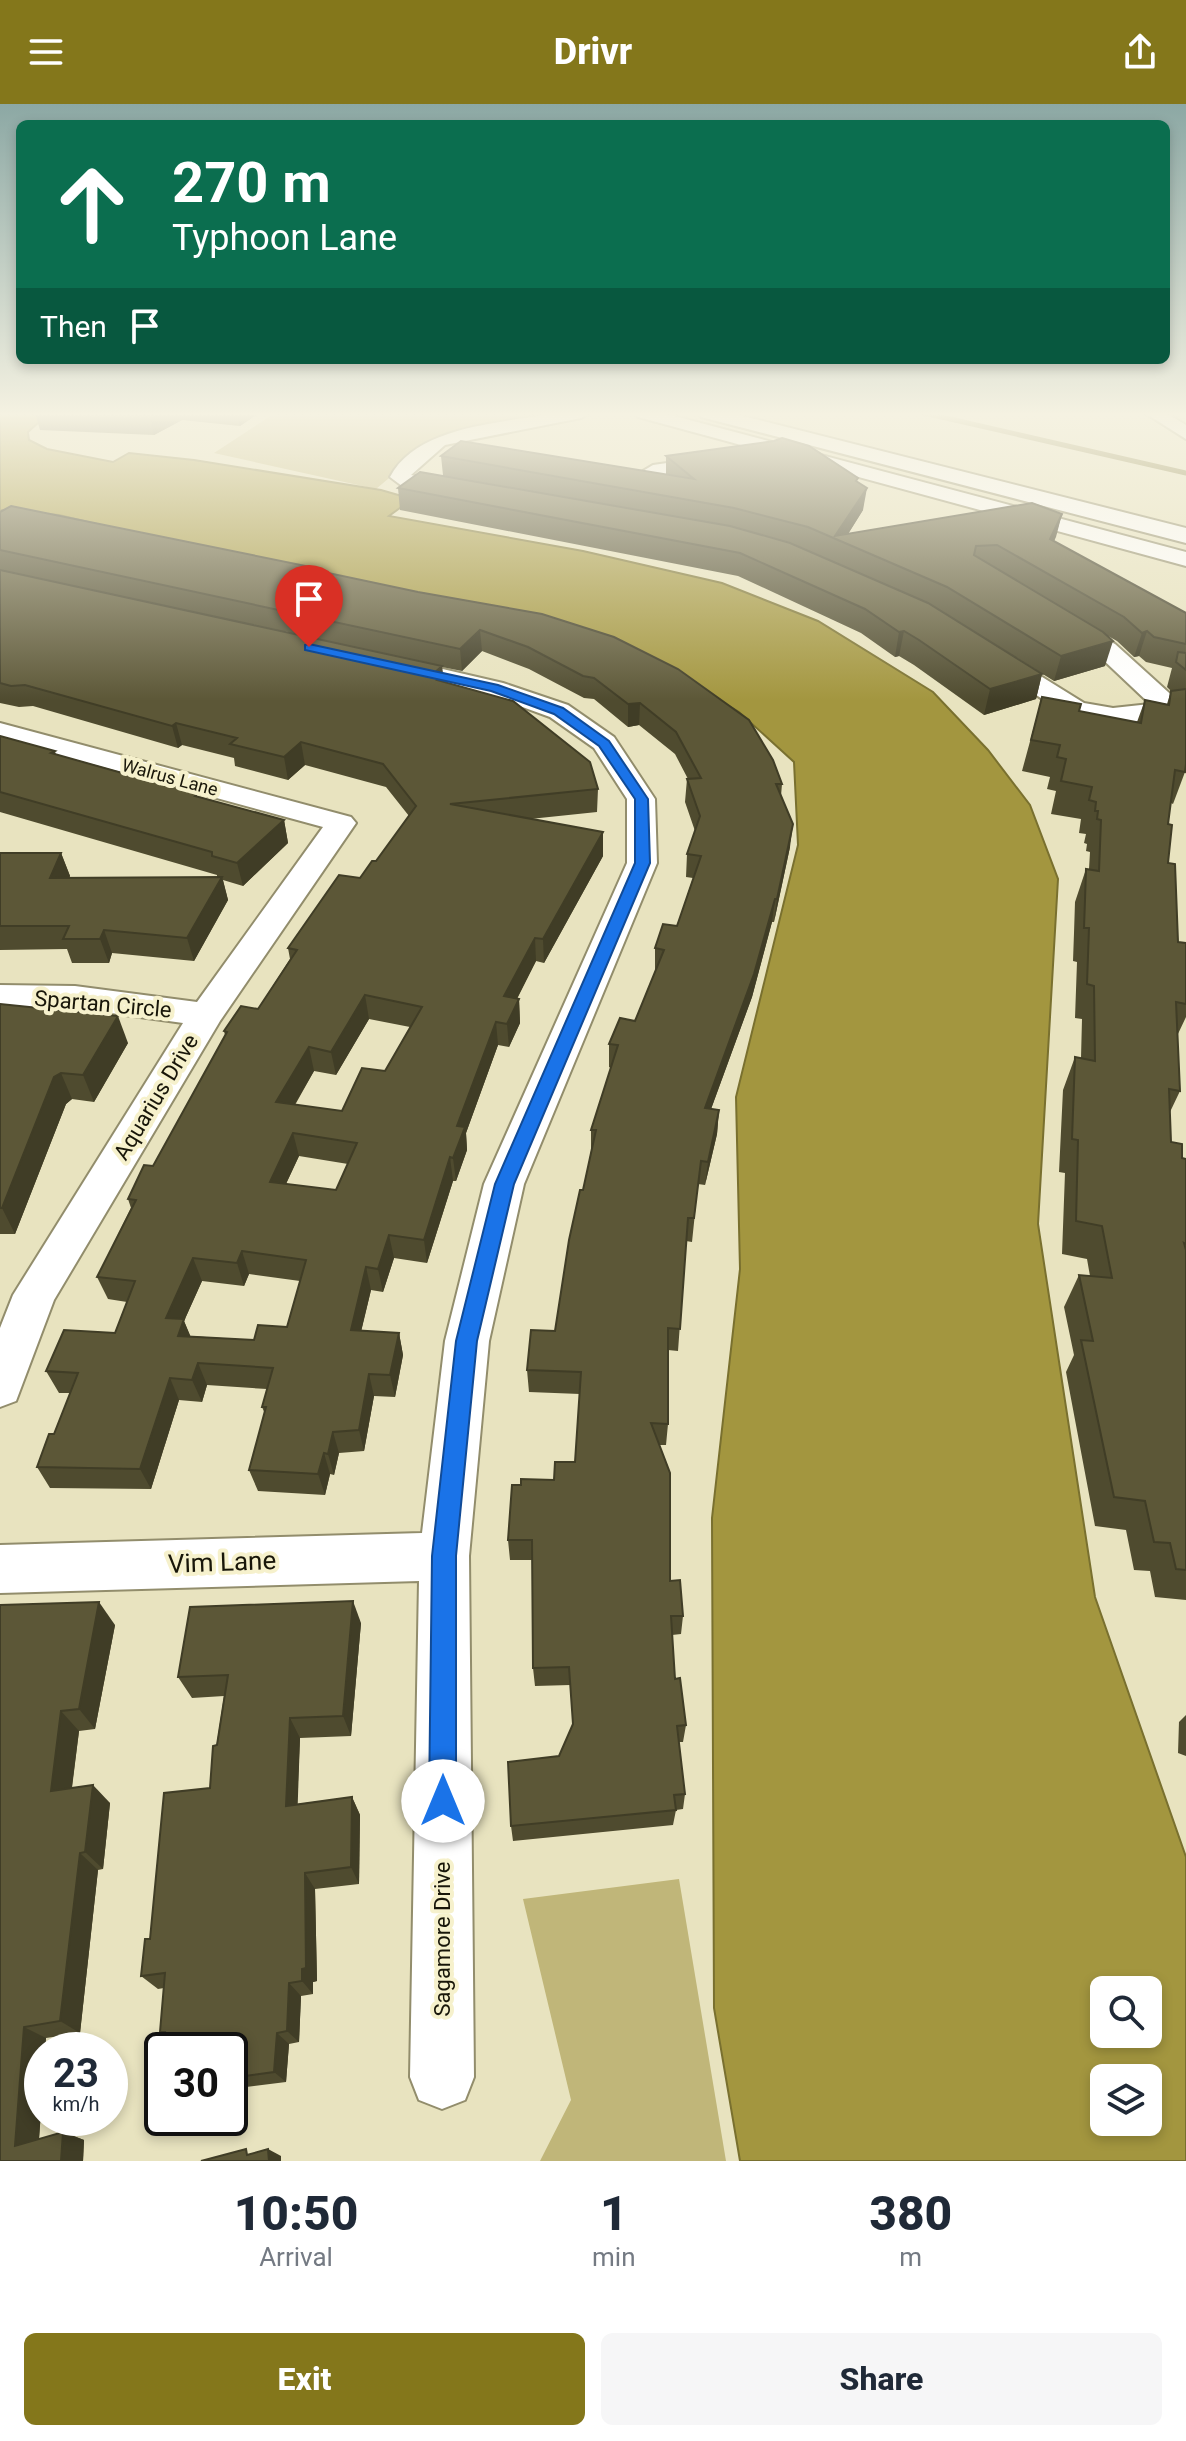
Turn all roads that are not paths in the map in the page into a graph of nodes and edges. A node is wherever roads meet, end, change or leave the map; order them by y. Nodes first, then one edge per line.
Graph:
1 (1007, 509) edge
2 (1081, 509) edge
3 (1035, 516) junction
4 (975, 526) edge
5 (1186, 536) edge
6 (1186, 559) edge
7 (1051, 617) edge
8 (972, 644) edge
9 (370, 661) edge
10 (1179, 709) edge
11 (0, 731) edge
12 (341, 823) joint
13 (0, 996) edge
14 (206, 1015) junction
15 (17, 1296) edge
16 (0, 1387) edge
17 (444, 1556) junction
18 (0, 1569) edge
19 (442, 2077) dead end

1 - 3 street
2 - 5 street
3 - 4 street
3 - 6 street
7 - 10 street
8 - 10 street
9 - 17 street, Sagamore Drive
11 - 12 street, Walrus Lane
12 - 14 street, Aquarius Drive
13 - 14 street, Spartan Circle
14 - 15 street, Aquarius Drive
15 - 16 street, Aquarius Drive
17 - 18 street, Vim Lane
17 - 19 street, Sagamore Drive

